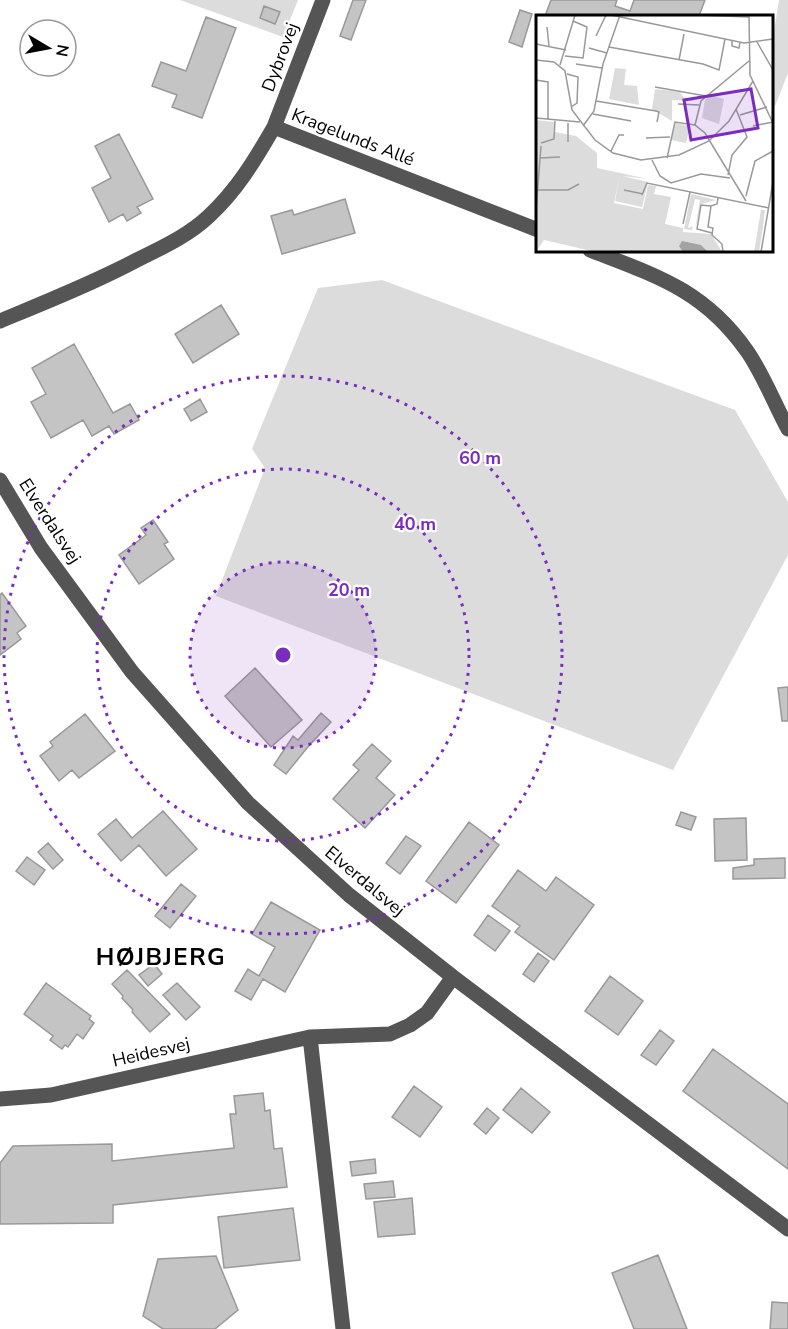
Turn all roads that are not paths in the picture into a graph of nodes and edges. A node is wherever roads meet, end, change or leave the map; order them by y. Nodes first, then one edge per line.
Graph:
1 (323, 0) edge
2 (274, 127) junction
3 (536, 230) edge
4 (595, 252) edge
5 (0, 321) edge
6 (788, 429) edge
7 (0, 480) edge
8 (453, 977) junction
9 (310, 1037) junction
10 (0, 1099) edge
11 (788, 1229) edge
12 (343, 1329) edge

1 - 2 street, Dybrovej
2 - 3 street, Kragelunds Allé
2 - 5 street, Kragelunds Allé
4 - 6 street
7 - 8 street, Elverdalsvej
8 - 9 street, Heidesvej
8 - 11 street, Elverdalsvej
9 - 10 street, Heidesvej
9 - 12 street

